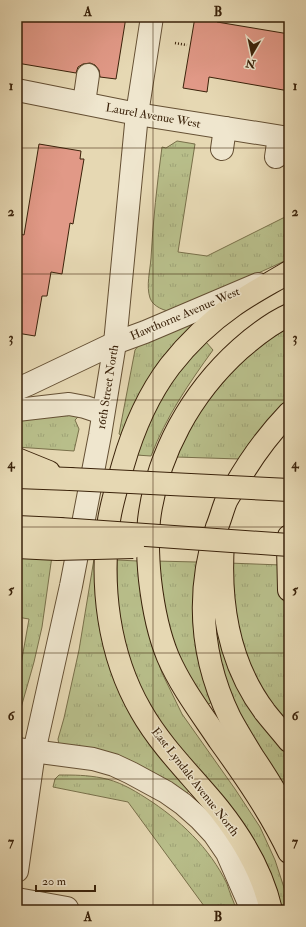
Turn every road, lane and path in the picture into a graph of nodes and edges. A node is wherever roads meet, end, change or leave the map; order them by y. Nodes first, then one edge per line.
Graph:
1 (152, 17) edge
2 (175, 43) dead end
3 (187, 45) dead end
4 (88, 75) dead end
5 (17, 90) edge
6 (84, 103) junction
7 (137, 114) junction
8 (281, 144) edge
9 (289, 272) edge
10 (289, 315) edge
11 (115, 343) junction
12 (17, 389) edge
13 (17, 410) edge
14 (103, 413) junction
15 (289, 414) edge
16 (17, 459) edge
17 (17, 477) edge
18 (67, 478) junction
19 (289, 490) edge
20 (225, 504) junction
21 (17, 527) edge
22 (289, 536) edge
23 (58, 539) junction
24 (289, 545) edge
25 (17, 547) edge
26 (289, 590) edge
27 (289, 741) edge
28 (25, 751) edge
29 (289, 816) edge
30 (289, 852) edge
31 (17, 871) edge
32 (17, 899) edge
33 (68, 910) edge
34 (252, 910) edge
35 (271, 910) edge

1 - 7 street, 16th Street North
2 - 3 path
4 - 6 street
5 - 6 street, Laurel Avenue West
6 - 7 street, Laurel Avenue West
7 - 8 street, Laurel Avenue West
7 - 11 street, 16th Street North
9 - 11 street, Hawthorne Avenue West
9 - 35 main road, East Lyndale Avenue North
10 - 30 main road
11 - 12 street, Hawthorne Avenue West
11 - 14 street, 16th Street North
13 - 14 street
14 - 28 street, 16th Street North
15 - 20 main road
16 - 18 main road
17 - 18 main road
18 - 19 main road, bridge
20 - 27 main road
20 - 29 main road
21 - 23 main road
22 - 26 main road
23 - 24 main road, bridge
23 - 25 main road
28 - 31 street, 16th Street North
28 - 34 street
32 - 33 street

